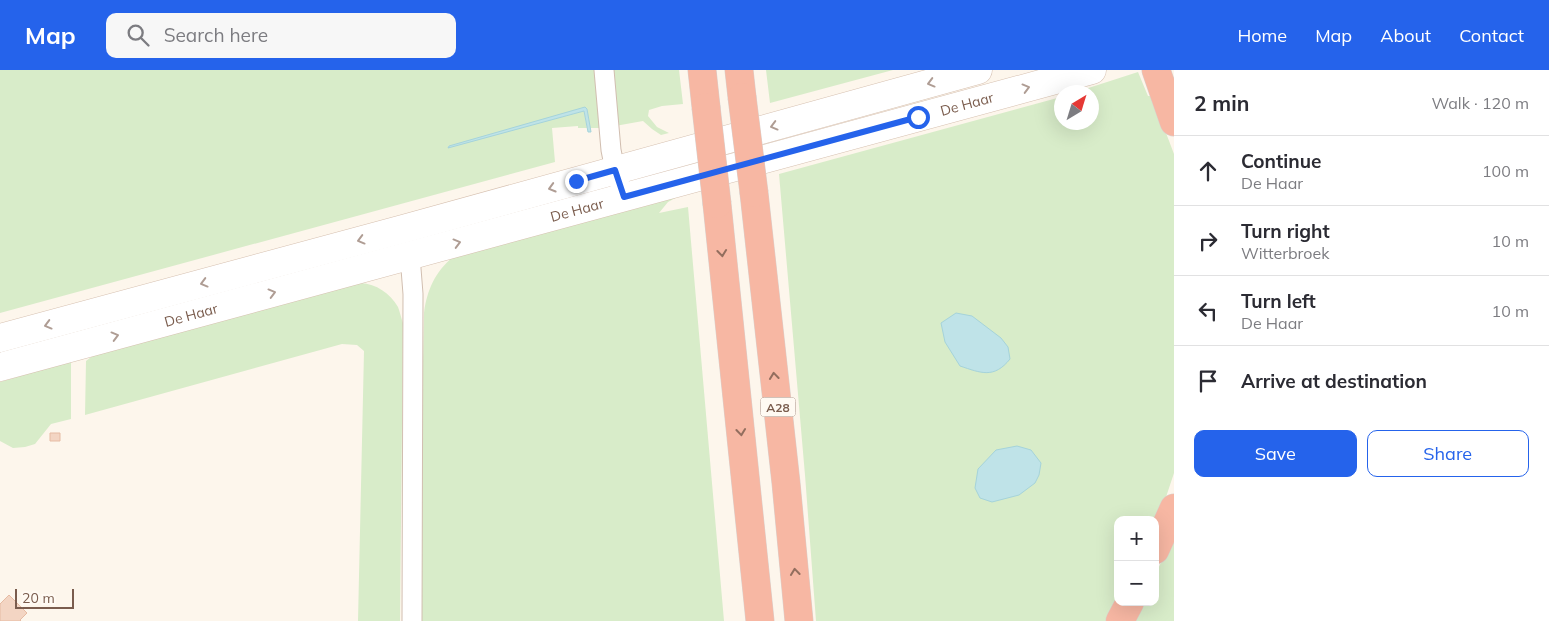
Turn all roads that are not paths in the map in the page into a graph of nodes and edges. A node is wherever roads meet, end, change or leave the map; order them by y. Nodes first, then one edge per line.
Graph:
1 (604, 70) edge
2 (702, 70) edge
3 (739, 70) edge
4 (978, 70) edge
5 (1092, 70) edge
6 (1159, 77) edge
7 (1174, 122) edge
8 (615, 170) junction
9 (624, 197) junction
10 (403, 229) junction
11 (410, 256) junction
12 (0, 338) edge
13 (0, 367) edge
14 (1174, 508) edge
15 (1159, 541) edge
16 (1128, 606) edge
17 (412, 621) edge
18 (760, 621) edge
19 (799, 621) edge
20 (1120, 621) edge

1 - 8 street
2 -> 18 highway, bridge
19 -> 3 highway, A28, bridge
4 -> 8 street, De Haar
9 -> 5 street, De Haar
6 - 7 highway
8 - 9 street
8 -> 10 street, De Haar
11 -> 9 street, De Haar
10 - 11 street
10 -> 12 street, De Haar
13 -> 11 street, De Haar
11 - 17 street
14 - 15 highway
16 - 20 highway

